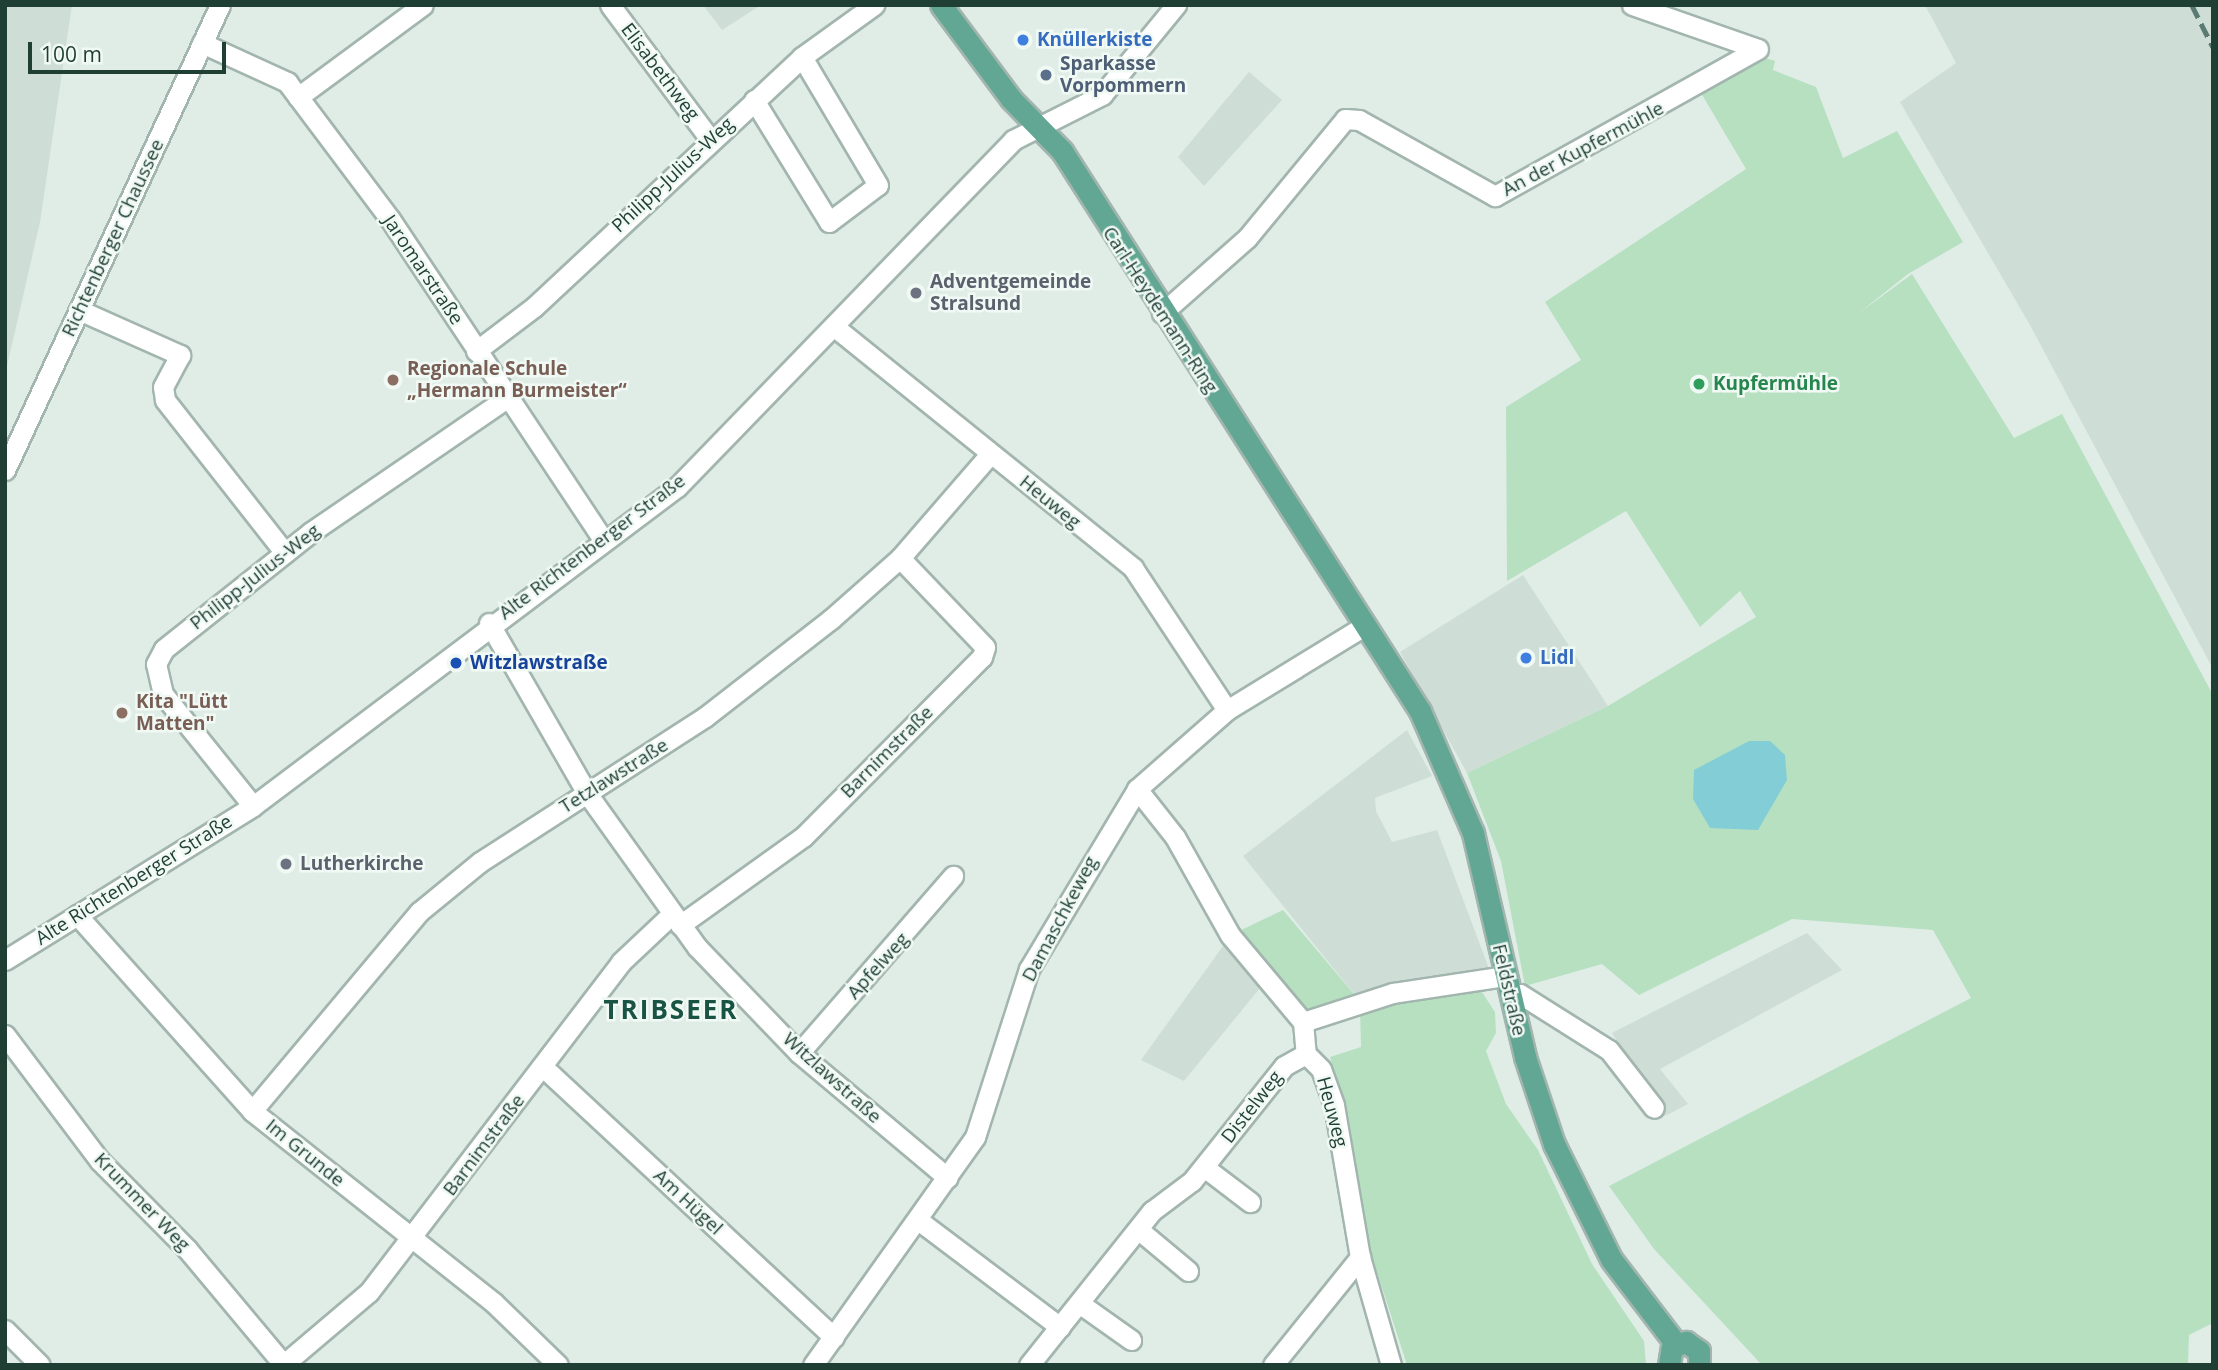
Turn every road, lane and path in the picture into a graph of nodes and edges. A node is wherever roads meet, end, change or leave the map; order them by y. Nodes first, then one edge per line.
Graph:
1 (220, 5) edge
2 (424, 5) edge
3 (610, 5) edge
4 (874, 5) edge
5 (941, 5) edge
6 (1176, 5) edge
7 (1632, 5) edge
8 (202, 43) junction
9 (802, 57) junction
10 (298, 97) junction
11 (754, 100) junction
12 (1036, 126) junction
13 (709, 138) junction
14 (79, 310) junction
15 (1162, 313) junction
16 (836, 328) junction
17 (476, 351) junction
18 (505, 399) junction
19 (990, 454) junction
20 (5, 470) edge
21 (604, 541) junction
22 (285, 553) junction
23 (900, 558) junction
24 (489, 623) junction
25 (1364, 626) junction
26 (1227, 710) junction
27 (1138, 789) junction
28 (586, 792) junction
29 (253, 806) junction
30 (953, 876) dead end
31 (77, 915) junction
32 (676, 919) junction
33 (5, 960) edge
34 (1507, 986) junction
35 (1303, 1023) junction
36 (5, 1035) edge
37 (799, 1053) junction
38 (1306, 1054) junction
39 (543, 1067) junction
40 (1654, 1108) dead end
41 (252, 1111) junction
42 (1204, 1167) junction
43 (948, 1178) junction
44 (1250, 1202) dead end
45 (918, 1220) junction
46 (1139, 1230) junction
47 (412, 1240) junction
48 (1360, 1257) junction
49 (1188, 1271) dead end
50 (1079, 1303) junction
51 (1060, 1327) junction
52 (5, 1330) edge
53 (834, 1337) junction
54 (1131, 1340) dead end
55 (1676, 1343) junction
56 (284, 1364) edge
57 (40, 1365) edge
58 (558, 1365) edge
59 (813, 1365) edge
60 (1030, 1365) edge
61 (1273, 1365) edge
62 (1391, 1365) edge
63 (1669, 1365) edge
64 (1699, 1365) edge

1 - 8 street, Richtenberger Chaussee
2 - 10 street
3 - 13 street, Elisabethweg
4 - 9 street, Philipp-Julius-Weg
5 - 12 main road, Carl-Heydemann-Ring
6 - 12 street, Alte Richtenberger Straße
7 - 15 street, An der Kupfermühle
8 - 10 street, Jaromarstraße
8 - 14 street, Richtenberger Chaussee
9 - 11 street, Philipp-Julius-Weg
9 - 11 street
10 - 17 street, Jaromarstraße
11 - 13 street, Philipp-Julius-Weg
12 - 15 main road, Carl-Heydemann-Ring
12 - 16 street, Alte Richtenberger Straße
13 - 17 street, Philipp-Julius-Weg
14 - 20 street, Richtenberger Chaussee
14 - 22 street
15 - 25 main road, Carl-Heydemann-Ring
16 - 19 street, Heuweg
16 - 21 street, Alte Richtenberger Straße
17 - 18 street, Jaromarstraße
18 - 21 street, Jaromarstraße
18 - 22 street, Philipp-Julius-Weg
19 - 23 street, Tetzlawstraße
19 - 26 street, Heuweg
21 - 24 street, Alte Richtenberger Straße
22 - 29 street, Philipp-Julius-Weg
23 - 28 street, Tetzlawstraße
23 - 32 street, Barnimstraße
24 - 28 street, Witzlawstraße
24 - 29 street, Alte Richtenberger Straße
25 - 26 street, Damaschkeweg
25 - 34 main road, Feldstraße
26 - 27 street, Damaschkeweg
27 - 35 street
27 - 43 street, Damaschkeweg
28 - 32 street, Witzlawstraße
28 - 41 street, Tetzlawstraße
29 - 31 street, Alte Richtenberger Straße
30 - 37 street, Apfelweg
31 - 33 street, Alte Richtenberger Straße
31 - 41 street, Im Grunde
32 - 37 street, Witzlawstraße
32 - 39 street, Barnimstraße
34 - 35 street
34 - 40 street
34 - 55 main road, Feldstraße
35 - 38 street, Heuweg
36 - 56 street, Krummer Weg
37 - 43 street, Witzlawstraße
38 - 42 street, Distelweg
38 - 48 street, Heuweg
39 - 47 street, Barnimstraße
39 - 53 street, Am Hügel
41 - 47 street, Im Grunde
42 - 44 street
42 - 46 street, Distelweg
43 - 45 street, Damaschkeweg
45 - 51 street
45 - 53 street, Damaschkeweg
46 - 49 street
46 - 50 street, Distelweg
47 - 56 street, Barnimstraße
47 - 58 street, Im Grunde
48 - 61 street
48 - 62 street, Heuweg
50 - 51 street, Distelweg
50 - 54 street
51 - 60 street, Distelweg
52 - 57 street
53 - 59 street, Damaschkeweg
55 - 63 main road
55 - 64 main road, Feldstraße

